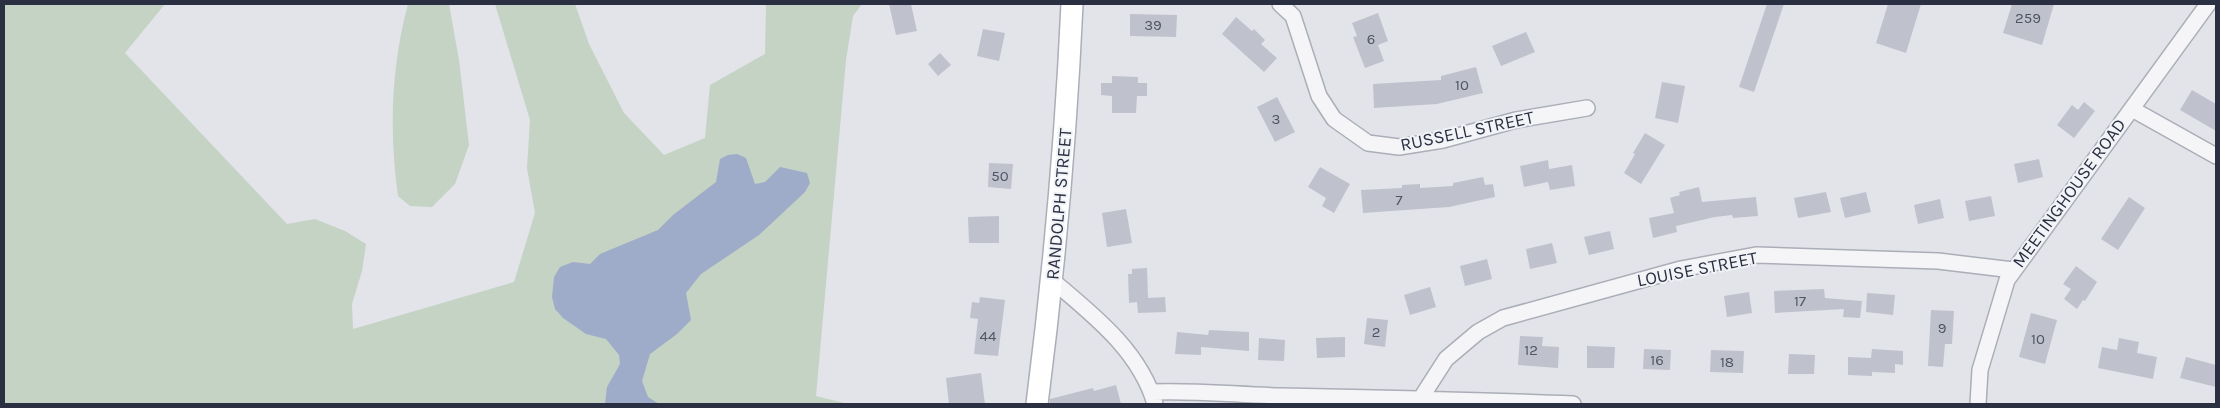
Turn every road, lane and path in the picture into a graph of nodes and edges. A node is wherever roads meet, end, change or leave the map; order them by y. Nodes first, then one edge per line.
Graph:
1 (1072, 4) edge
2 (1280, 4) edge
3 (2208, 4) edge
4 (1587, 108) dead end
5 (2132, 109) junction
6 (2216, 156) edge
7 (2012, 270) junction
8 (1053, 281) junction
9 (1153, 398) edge
10 (1422, 398) junction
11 (1038, 404) edge
12 (1573, 404) edge
13 (1978, 404) edge

1 - 8 main road, RANDOLPH STREET
2 - 4 street, RUSSELL STREET
3 - 5 street, MEETINGHOUSE ROAD
5 - 6 street
5 - 7 street, MEETINGHOUSE ROAD
7 - 10 street, LOUISE STREET
7 - 13 street, MEETINGHOUSE ROAD
8 - 9 street
8 - 11 main road, RANDOLPH STREET
9 - 10 street
10 - 12 street

